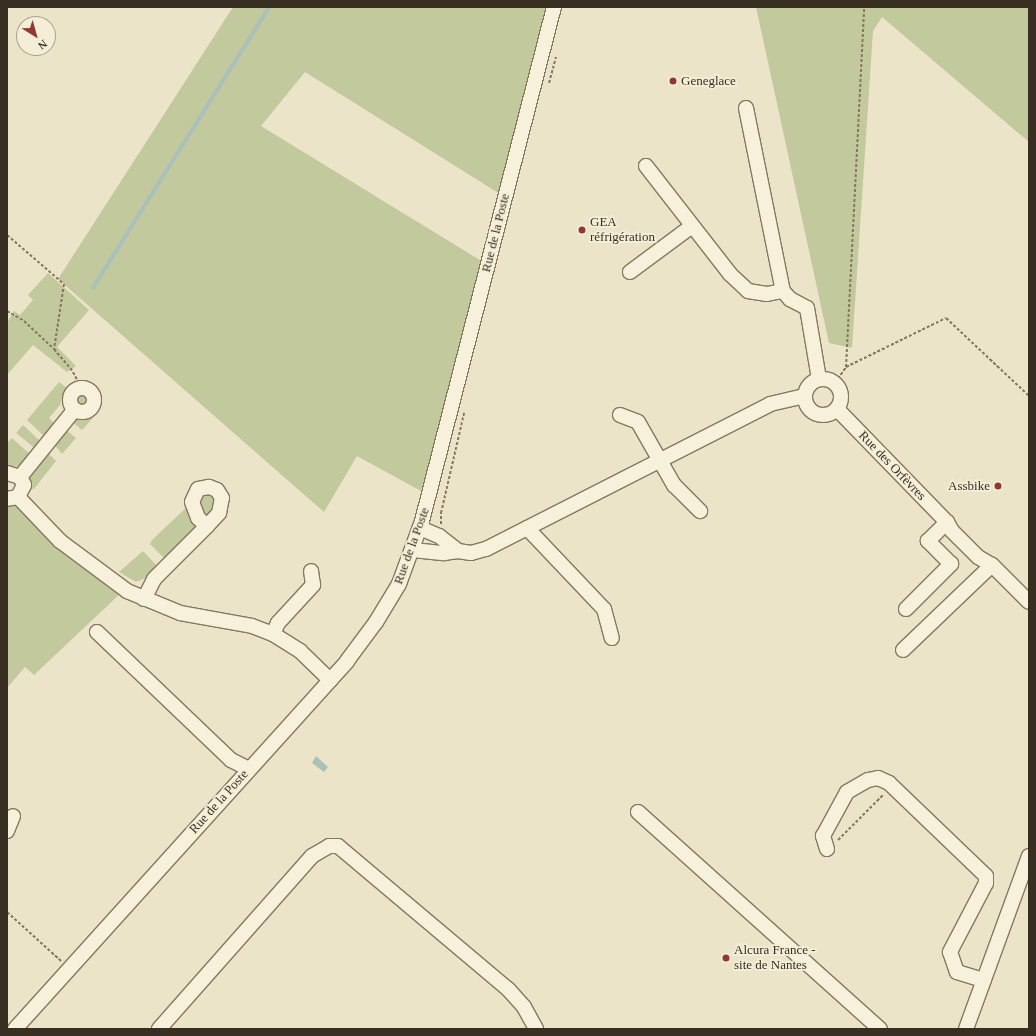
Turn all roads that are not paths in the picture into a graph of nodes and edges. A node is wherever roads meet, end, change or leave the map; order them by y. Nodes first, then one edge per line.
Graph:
1 (554, 7) edge
2 (746, 108) dead end
3 (646, 166) dead end
4 (692, 226) junction
5 (630, 272) dead end
6 (784, 291) junction
7 (819, 379) junction
8 (804, 396) junction
9 (75, 408) junction
10 (837, 409) junction
11 (620, 415) dead end
12 (660, 461) junction
13 (13, 475) edge
14 (12, 498) edge
15 (700, 511) dead end
16 (948, 522) junction
17 (207, 526) dead end
18 (420, 528) junction
19 (527, 528) junction
20 (413, 550) junction
21 (458, 551) junction
22 (992, 565) junction
23 (311, 571) dead end
24 (144, 599) junction
25 (1029, 602) edge
26 (906, 609) dead end
27 (97, 632) dead end
28 (273, 634) junction
29 (612, 638) dead end
30 (903, 650) dead end
31 (330, 680) junction
32 (249, 769) junction
33 (638, 812) dead end
34 (12, 816) dead end
35 (7, 831) edge
36 (827, 849) road end
37 (1029, 856) edge
38 (984, 980) junction
39 (15, 1029) edge
40 (159, 1029) edge
41 (536, 1029) edge
42 (880, 1029) edge
43 (966, 1029) edge

1 - 18 street, Rue de la Poste
2 - 6 street
3 - 4 street
4 - 5 street
4 - 6 street
6 - 7 street
7 - 8 street
7 - 10 street
8 - 10 street
8 - 12 street
9 - 9 street
9 - 13 street
10 - 16 street, Rue des Orfèvres
11 - 12 street
12 - 15 street
12 - 19 street
13 - 14 street
14 - 24 street
16 - 22 street, Rue des Orfèvres
16 - 26 street
17 - 24 street
18 - 20 street, Rue de la Poste
18 - 21 street
19 - 21 street
19 - 29 street
20 - 21 street
20 - 31 street, Rue de la Poste
22 - 25 street, Rue des Orfèvres
22 - 30 street
23 - 28 street
24 - 28 street
27 - 32 street
28 - 31 street
31 - 32 street, Rue de la Poste
32 - 39 street, Rue de la Poste
33 - 42 street
34 - 35 street
36 - 38 street
37 - 38 street
38 - 43 street
40 - 41 street

